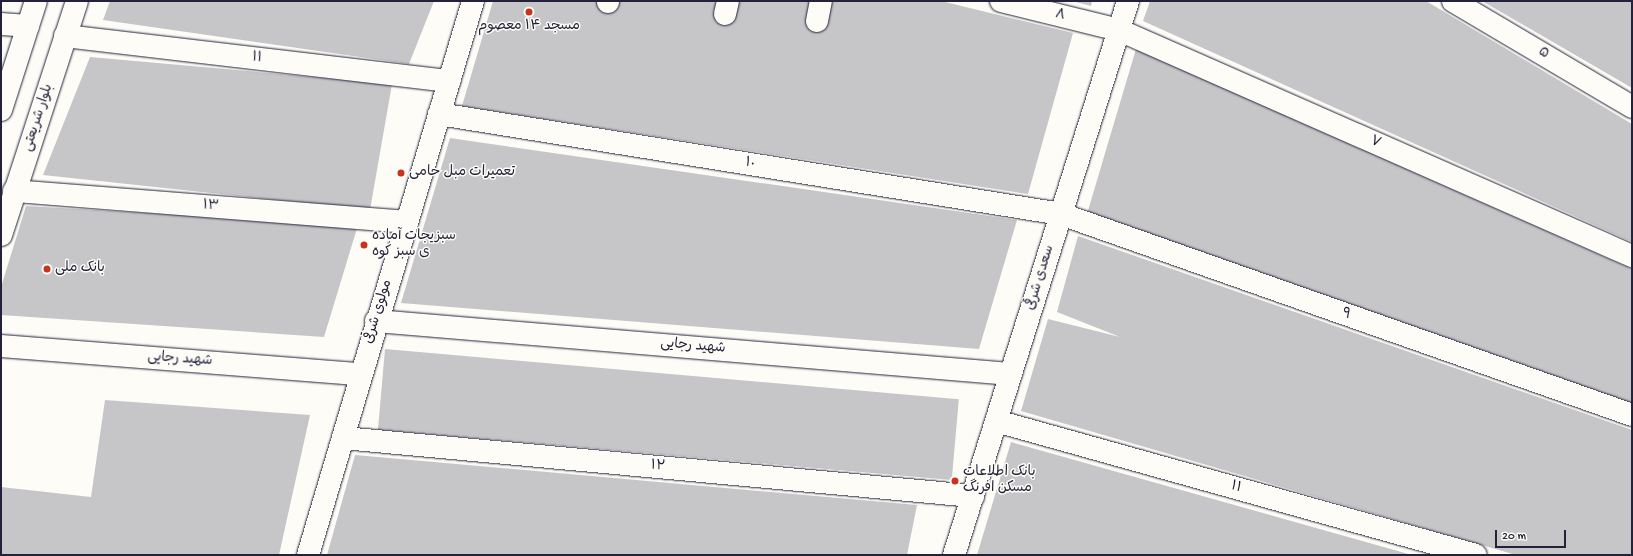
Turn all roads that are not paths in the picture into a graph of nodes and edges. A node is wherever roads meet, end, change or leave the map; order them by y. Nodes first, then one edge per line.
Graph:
1 (36, 1) edge
2 (77, 1) edge
3 (472, 1) edge
4 (1001, 1) edge
5 (1128, 1) edge
6 (1453, 1) edge
7 (1, 24) edge
8 (28, 26) junction
9 (1119, 30) junction
10 (65, 36) junction
11 (449, 81) junction
12 (1632, 107) edge
13 (1, 110) edge
14 (439, 114) junction
15 (14, 191) junction
16 (1061, 214) junction
17 (407, 222) junction
18 (1, 235) edge
19 (1632, 256) edge
20 (376, 320) junction
21 (1, 346) edge
22 (360, 374) junction
23 (1010, 374) junction
24 (1632, 415) edge
25 (996, 421) junction
26 (343, 438) junction
27 (973, 496) junction
28 (308, 555) edge
29 (954, 555) edge
30 (1476, 555) edge

1 - 8 street
2 - 10 street, بلوار شریعتی
3 - 11 street, مولوی شرقی
4 - 9 street, ۸
5 - 9 street, سعدی شرقی
6 - 12 street, ۵
7 - 8 street
8 - 13 street
9 - 16 street, سعدی شرقی
9 - 19 street, ۷
10 - 11 street, ۱۱
10 - 15 street, بلوار شریعتی
11 - 14 street, مولوی شرقی
14 - 16 street, ۱۰
14 - 17 street, مولوی شرقی
15 - 17 street, ۱۳
15 - 18 street, بلوار شریعتی
16 - 23 street, سعدی شرقی
16 - 24 street, ۹
17 - 20 street, مولوی شرقی
20 - 22 street, مولوی شرقی
20 - 23 street, شهید رجایی
21 - 22 street, شهید رجایی
22 - 26 street, مولوی شرقی
23 - 25 street, سعدی شرقی
25 - 27 street, سعدی شرقی
25 - 30 street, ۱۱
26 - 27 street, ۱۲
26 - 28 street, مولوی شرقی
27 - 29 street, سعدی شرقی

